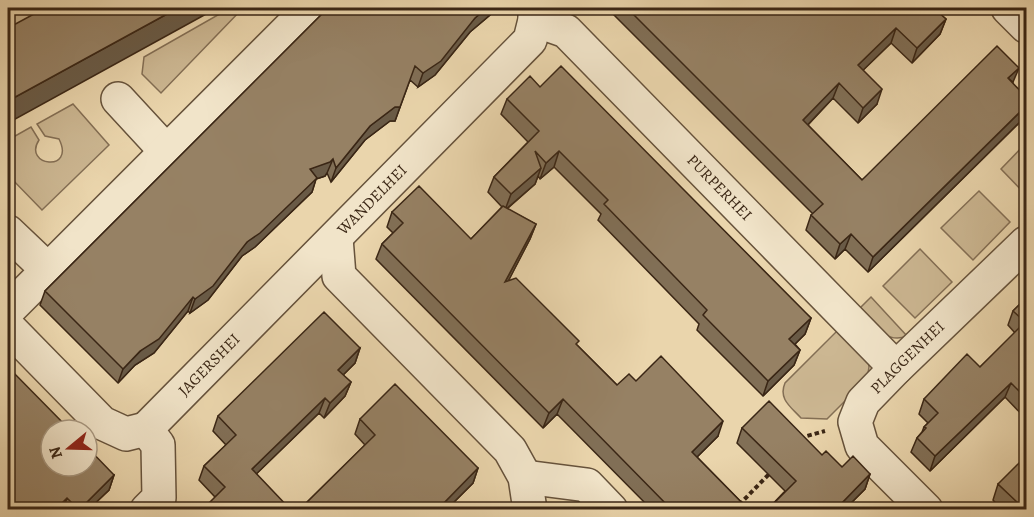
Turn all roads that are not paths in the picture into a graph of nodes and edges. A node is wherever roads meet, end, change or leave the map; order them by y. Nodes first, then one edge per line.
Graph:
1 (310, 8) edge
2 (1008, 8) edge
3 (535, 14) edge
4 (1026, 26) edge
5 (118, 99) dead end
6 (166, 151) junction
7 (8, 232) edge
8 (336, 238) junction
9 (1026, 243) edge
10 (48, 270) junction
11 (8, 310) edge
12 (8, 327) edge
13 (896, 368) junction
14 (146, 429) junction
15 (525, 477) junction
16 (147, 510) edge
17 (530, 510) edge
18 (611, 510) edge
19 (926, 510) edge

1 - 6 street
2 - 4 street
3 - 8 street, WANDELHEI
3 - 13 street, PURPERHEI
5 - 6 street
6 - 10 street
7 - 10 street
8 - 14 street, JAGERSHEI
8 - 15 street, WANDELHEI
9 - 13 street, PLAGGENHEI
10 - 11 street
12 - 14 street
13 - 19 street, PLAGGENHEI
14 - 16 street
15 - 17 street, WANDELHEI
15 - 18 street

